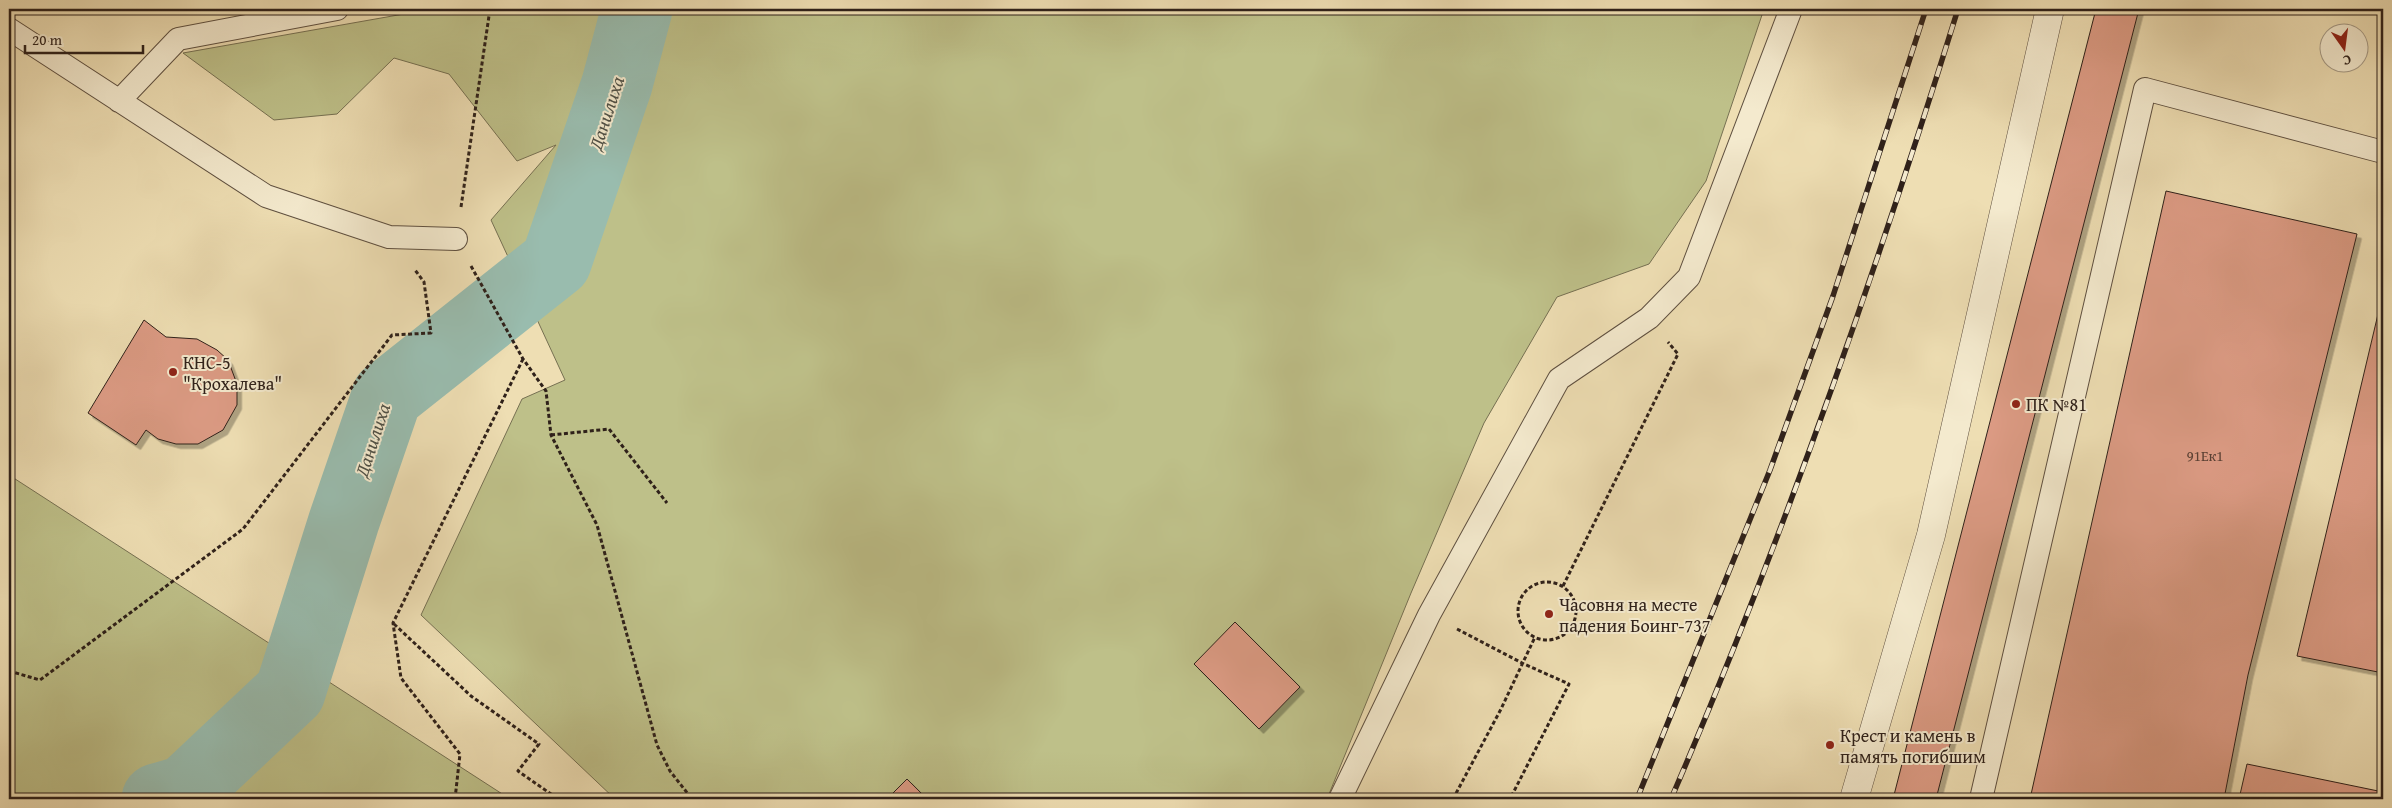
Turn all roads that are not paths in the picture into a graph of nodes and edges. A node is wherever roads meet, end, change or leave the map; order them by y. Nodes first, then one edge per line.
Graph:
1 (337, 9) edge
2 (1791, 9) edge
3 (2050, 9) edge
4 (9, 30) edge
5 (119, 101) junction
6 (2383, 152) edge
7 (456, 239) road end
8 (1340, 799) edge
9 (1854, 799) edge
10 (1982, 799) edge

1 - 5 lane
2 - 8 lane
3 - 9 street
4 - 5 lane
5 - 7 lane
6 - 10 lane

